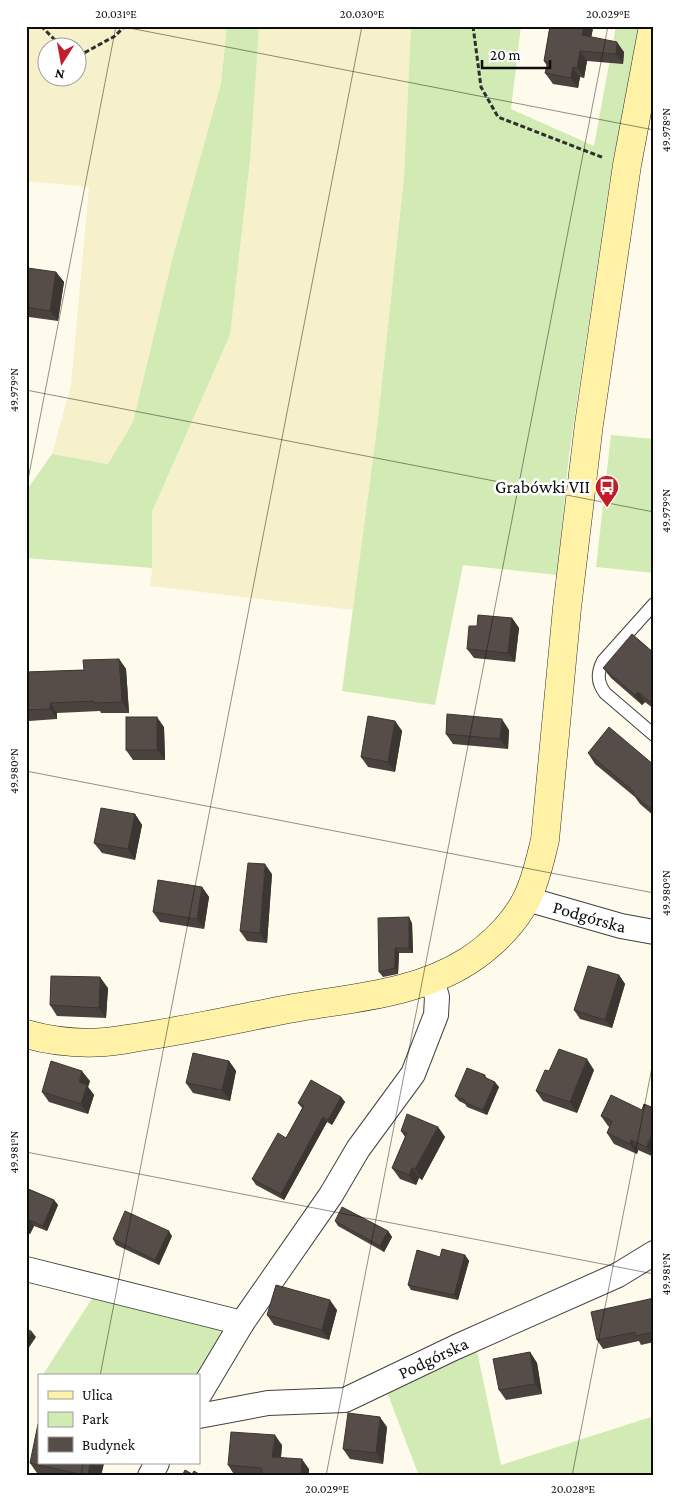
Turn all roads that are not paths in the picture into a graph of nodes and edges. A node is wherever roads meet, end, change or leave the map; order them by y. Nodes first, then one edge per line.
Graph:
1 (653, 26) edge
2 (654, 604) edge
3 (654, 735) edge
4 (527, 899) junction
5 (654, 932) edge
6 (432, 980) junction
7 (26, 1034) edge
8 (654, 1253) edge
9 (26, 1269) edge
10 (242, 1322) junction
11 (200, 1393) edge
12 (200, 1416) edge
13 (156, 1464) edge
14 (150, 1476) edge

1 - 4 street
2 - 3 lane
4 - 5 street, Podgórska
4 - 6 street
6 - 7 street
6 - 10 street
8 - 12 street, Podgórska
9 - 10 street
10 - 11 street
13 - 14 street

